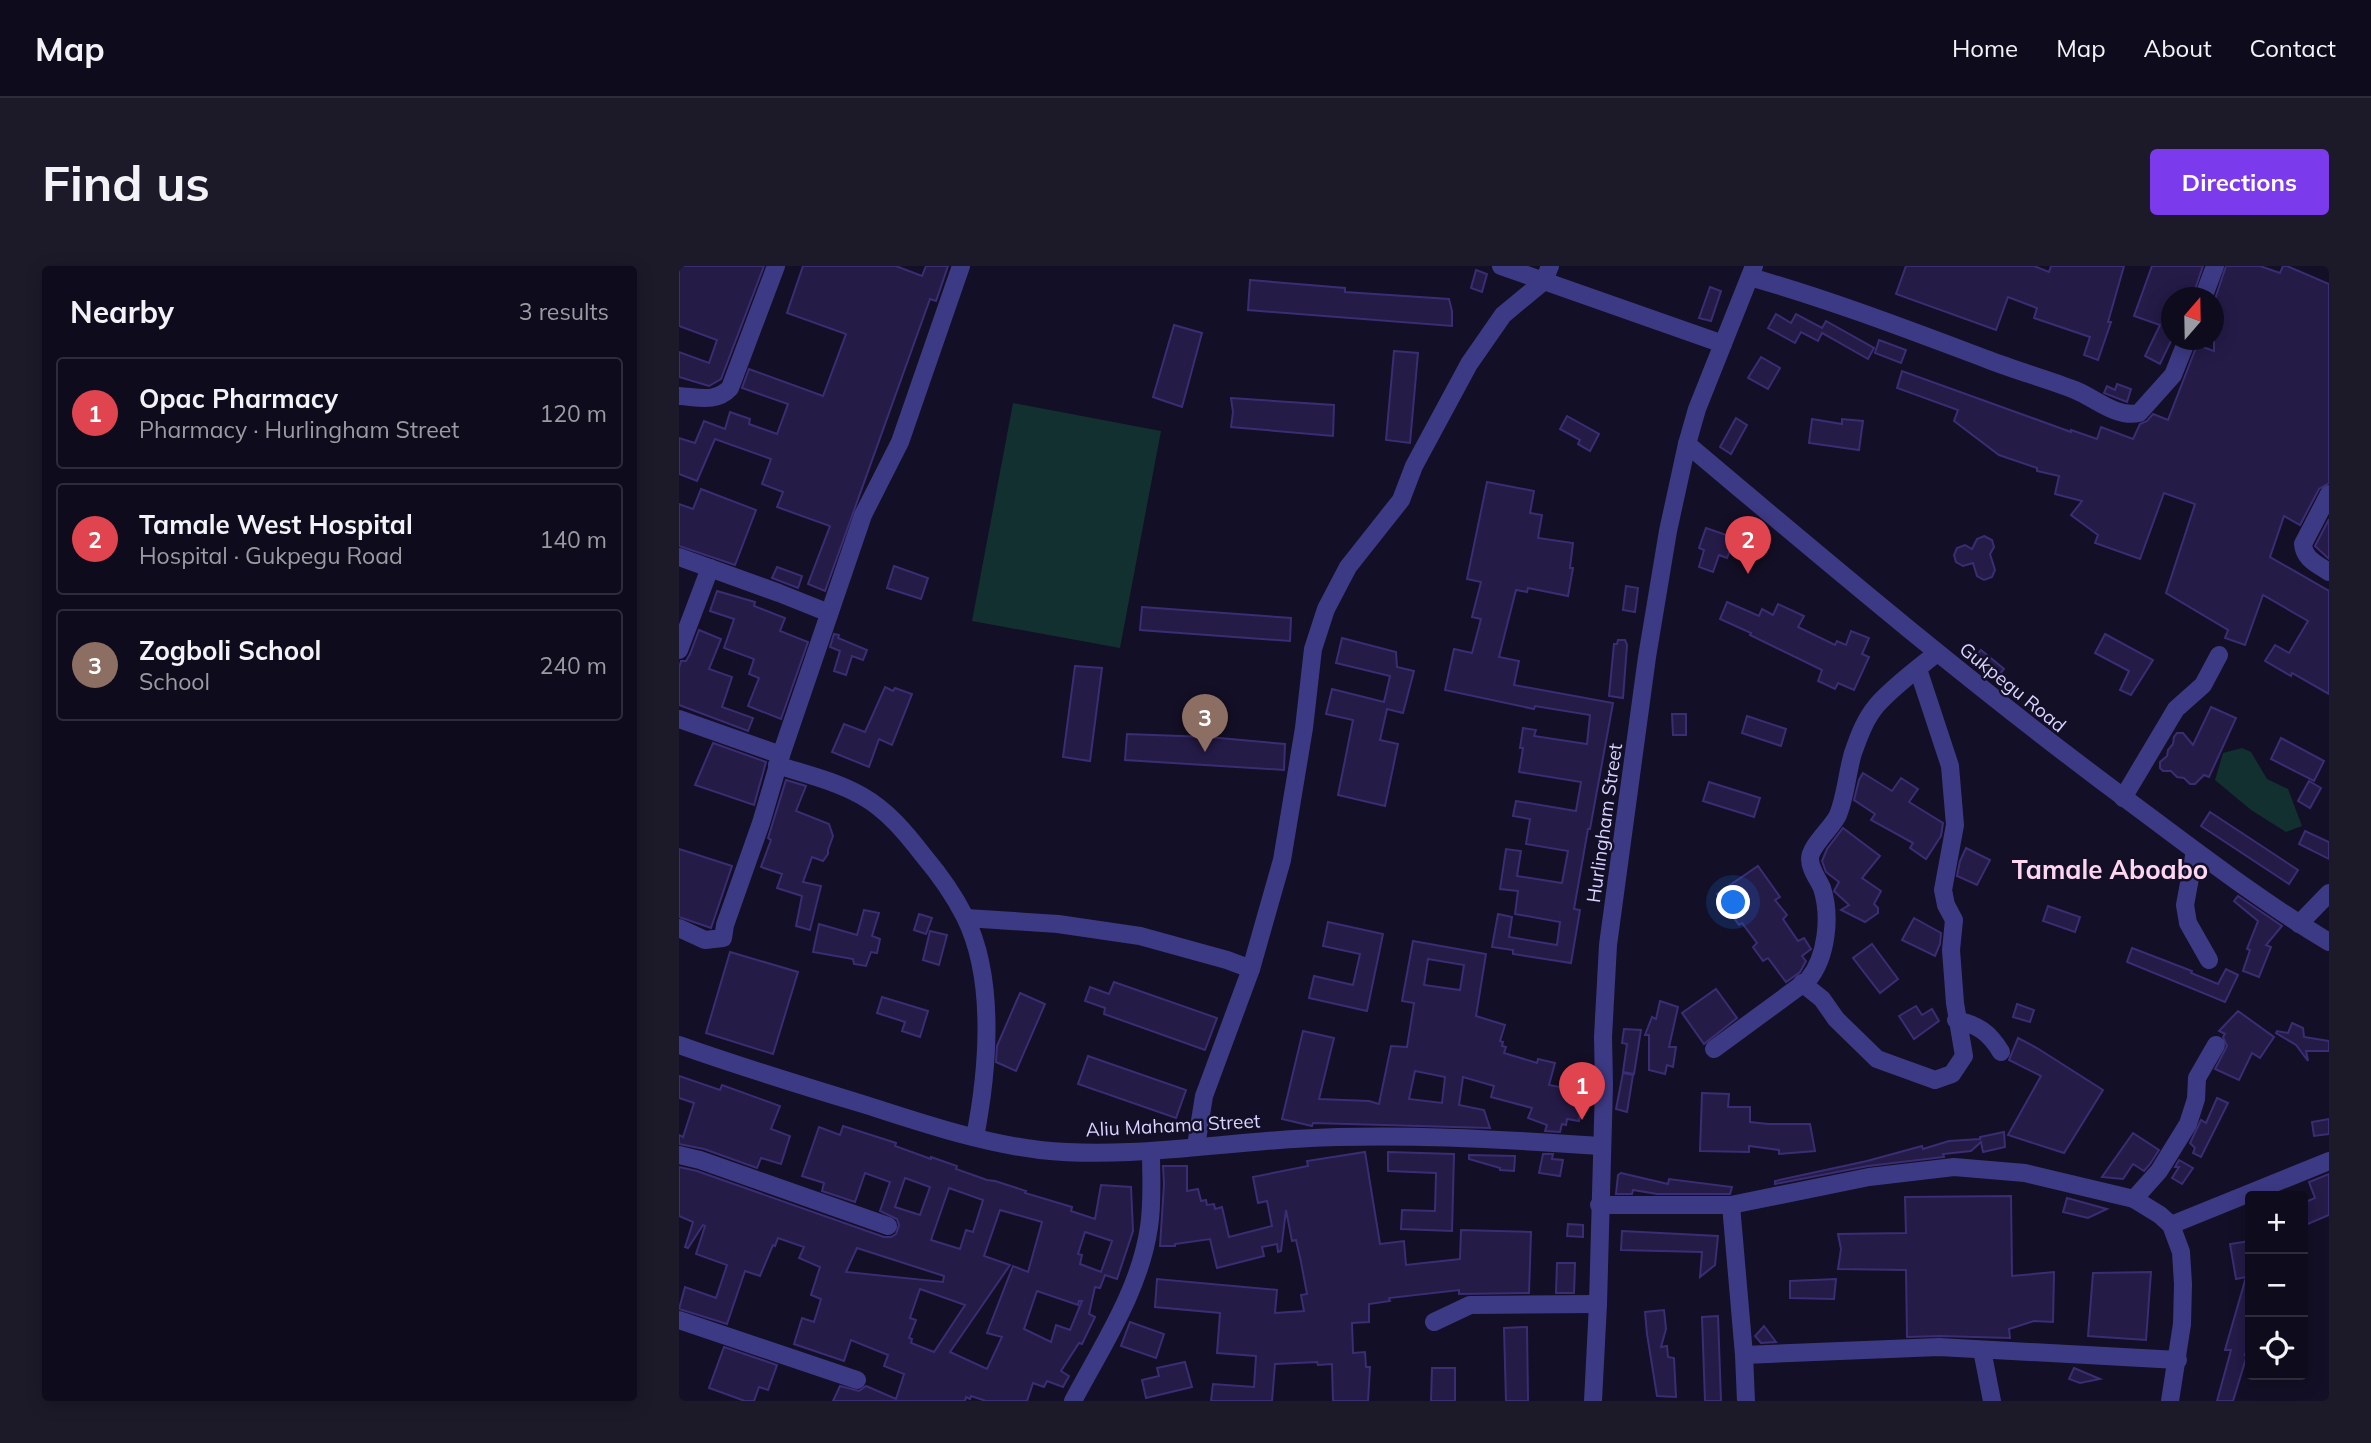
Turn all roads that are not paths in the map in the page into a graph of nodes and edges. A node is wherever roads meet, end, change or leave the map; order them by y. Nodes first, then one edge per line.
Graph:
1 (776, 266) edge
2 (961, 266) edge
3 (1501, 266) edge
4 (2215, 266) edge
5 (1752, 271) edge
6 (1547, 274) edge
7 (2207, 287) edge
8 (1723, 344) junction
9 (2183, 350) edge
10 (679, 396) edge
11 (1687, 444) junction
12 (2329, 494) edge
13 (679, 557) edge
14 (710, 568) junction
15 (2329, 572) edge
16 (829, 613) junction
17 (679, 650) edge
18 (1937, 653) junction
19 (2219, 655) dead end
20 (1917, 669) junction
21 (679, 719) edge
22 (779, 760) junction
23 (2123, 798) junction
24 (2195, 851) junction
25 (2329, 893) edge
26 (965, 918) junction
27 (2299, 924) junction
28 (679, 928) edge
29 (2329, 942) edge
30 (2209, 960) dead end
31 (1251, 970) junction
32 (1802, 983) junction
33 (1956, 1020) junction
34 (679, 1045) edge
35 (2215, 1045) dead end
36 (1714, 1049) dead end
37 (2001, 1052) dead end
38 (975, 1137) junction
39 (1196, 1146) junction
40 (1601, 1146) junction
41 (1150, 1151) junction
42 (679, 1155) edge
43 (2329, 1161) edge
44 (2134, 1199) junction
45 (1599, 1205) junction
46 (1731, 1205) junction
47 (2171, 1225) junction
48 (888, 1226) dead end
49 (1598, 1304) junction
50 (679, 1320) edge
51 (1434, 1322) dead end
52 (1982, 1350) junction
53 (1744, 1355) junction
54 (2178, 1360) junction
55 (857, 1380) dead end
56 (1073, 1401) edge
57 (1593, 1401) edge
58 (1746, 1401) edge
59 (1992, 1401) edge
60 (2170, 1401) edge

1 - 10 street
2 - 16 street
3 - 6 street
4 - 7 street
5 - 8 street, Hurlingham Street
5 - 9 street
6 - 8 street
6 - 31 street
8 - 11 street, Hurlingham Street
11 - 18 street, Gukpegu Road
11 - 40 street, Hurlingham Street
12 - 15 street
13 - 14 street
14 - 16 street
14 - 17 street
16 - 22 street
18 - 20 street
18 - 23 street, Gukpegu Road
19 - 23 street
20 - 32 street
20 - 33 street
21 - 22 street
22 - 26 street
22 - 28 street
23 - 24 street, Gukpegu Road
24 - 27 street, Gukpegu Road
24 - 30 street
25 - 27 street
26 - 31 street
26 - 38 street
27 - 29 street, Gukpegu Road
31 - 39 street
32 - 33 street
32 - 36 street
33 - 37 street
34 - 38 street, Aliu Mahama Street
35 - 44 street
38 - 41 street, Aliu Mahama Street
39 - 40 street, Aliu Mahama Street
39 - 41 street, Aliu Mahama Street
40 - 45 street, Hurlingham Street
41 - 56 street
42 - 48 street
43 - 47 street
44 - 46 street
44 - 47 street
45 - 46 street
45 - 49 street, Hurlingham Street
46 - 53 street
47 - 54 street
49 - 51 street
49 - 57 street, Hurlingham Street
50 - 55 street
52 - 53 street
52 - 54 street
52 - 59 street
53 - 58 street
54 - 60 street

